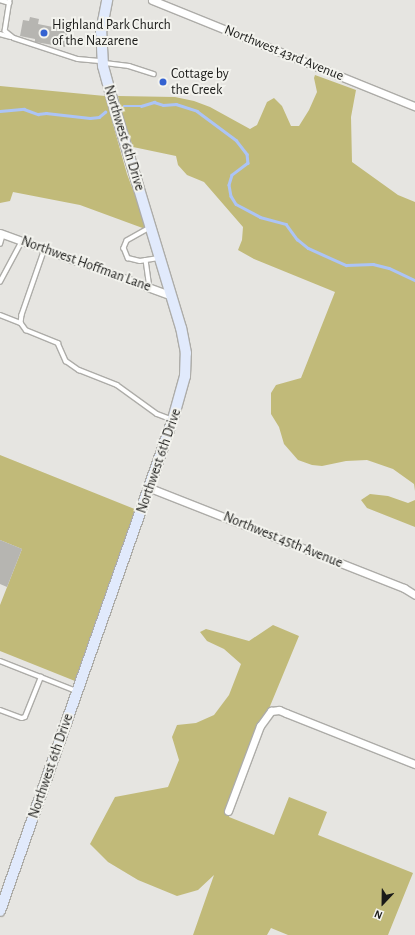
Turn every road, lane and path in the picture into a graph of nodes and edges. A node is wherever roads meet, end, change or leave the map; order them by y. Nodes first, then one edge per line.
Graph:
1 (0, 0) edge
2 (107, 0) edge
3 (152, 0) edge
4 (10, 2) edge
5 (0, 34) edge
6 (14, 38) junction
7 (103, 62) junction
8 (154, 74) dead end
9 (415, 106) edge
10 (152, 227) junction
11 (2, 233) edge
12 (22, 241) junction
13 (0, 244) edge
14 (45, 249) junction
15 (161, 258) junction
16 (146, 260) junction
17 (0, 282) edge
18 (150, 287) junction
19 (172, 296) junction
20 (0, 315) edge
21 (21, 323) junction
22 (174, 419) junction
23 (150, 488) junction
24 (415, 595) edge
25 (0, 661) edge
26 (41, 677) junction
27 (77, 692) junction
28 (0, 710) edge
29 (414, 761) edge
30 (228, 811) dead end
31 (0, 911) edge

1 - 4 lane
2 - 7 main road, Northwest 6th Drive
3 - 9 street, Northwest 43rd Avenue
4 - 6 lane
5 - 6 lane
6 - 7 lane
7 - 8 lane
7 - 10 main road, Northwest 6th Drive
10 - 15 main road, Northwest 6th Drive
10 - 16 lane
11 - 12 street, Northwest Hoffman Lane
11 - 13 lane
12 - 14 street, Northwest Hoffman Lane
12 - 17 lane
14 - 18 street, Northwest Hoffman Lane
14 - 21 lane
15 - 16 lane
15 - 19 main road, Northwest 6th Drive
16 - 18 lane
18 - 19 street, Northwest Hoffman Lane
19 - 22 main road, Northwest 6th Drive
20 - 21 lane
21 - 22 lane
22 - 23 main road, Northwest 6th Drive
23 - 24 street, Northwest 45th Avenue
23 - 27 main road, Northwest 6th Drive
25 - 26 lane
26 - 27 lane
26 - 28 lane
27 - 31 main road, Northwest 6th Drive
29 - 30 street

